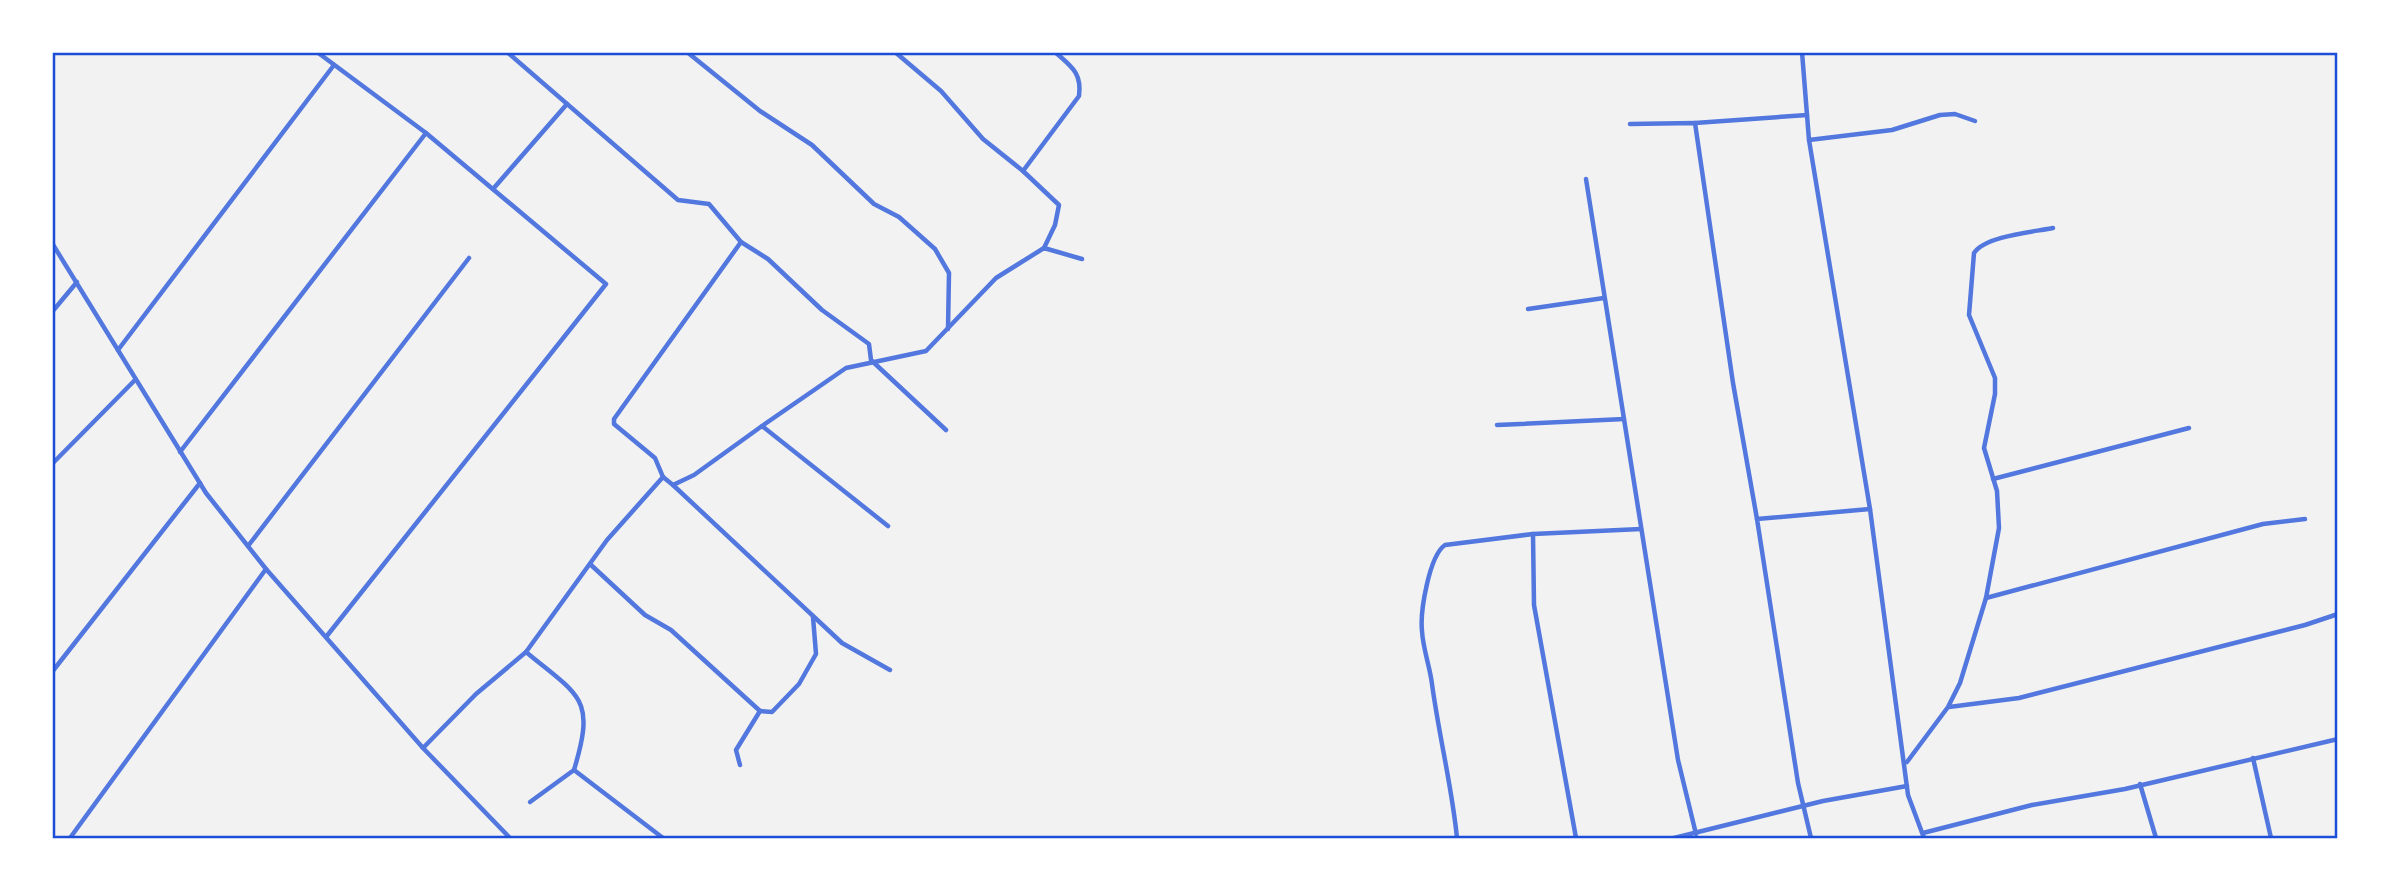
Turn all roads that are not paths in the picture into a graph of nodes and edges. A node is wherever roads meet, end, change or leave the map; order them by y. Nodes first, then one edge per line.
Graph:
1 (317, 52) edge
2 (507, 52) edge
3 (687, 52) edge
4 (895, 52) edge
5 (1055, 52) edge
6 (1802, 52) edge
7 (334, 65) junction
8 (567, 104) junction
9 (1807, 114) junction
10 (1975, 121) dead end
11 (1695, 123) junction
12 (1630, 124) dead end
13 (426, 134) junction
14 (1809, 140) junction
15 (1023, 171) junction
16 (1586, 179) dead end
17 (493, 189) junction
18 (2053, 228) dead end
19 (741, 242) junction
20 (52, 243) edge
21 (1044, 248) junction
22 (469, 258) dead end
23 (1082, 259) dead end
24 (77, 282) junction
25 (1604, 298) junction
26 (1528, 309) dead end
27 (52, 312) edge
28 (948, 329) junction
29 (118, 351) junction
30 (871, 360) junction
31 (135, 380) junction
32 (1624, 419) junction
33 (1497, 425) dead end
34 (762, 426) junction
35 (2189, 428) dead end
36 (946, 430) dead end
37 (180, 452) junction
38 (52, 464) edge
39 (663, 477) junction
40 (1993, 479) junction
41 (200, 484) junction
42 (673, 485) junction
43 (1870, 509) junction
44 (1757, 519) junction
45 (2305, 519) dead end
46 (888, 526) dead end
47 (1641, 529) junction
48 (1533, 534) junction
49 (248, 546) junction
50 (590, 564) junction
51 (266, 569) junction
52 (1986, 598) junction
53 (2337, 614) edge
54 (813, 616) junction
55 (326, 637) junction
56 (526, 652) junction
57 (890, 670) dead end
58 (52, 672) edge
59 (1948, 707) junction
60 (761, 711) junction
61 (2337, 739) edge
62 (424, 748) junction
63 (2253, 758) junction
64 (1906, 763) junction
65 (740, 765) dead end
66 (574, 771) junction
67 (2140, 784) junction
68 (1907, 786) junction
69 (530, 802) dead end
70 (1805, 805) junction
71 (1696, 834) junction
72 (1923, 836) edge
73 (70, 838) edge
74 (510, 838) edge
75 (663, 838) edge
76 (1457, 838) edge
77 (1576, 838) edge
78 (1674, 838) edge
79 (1811, 838) edge
80 (2156, 838) edge
81 (2270, 838) edge

1 - 7 street
2 - 8 street
3 - 28 street
4 - 15 street
5 - 15 street
6 - 9 street
7 - 13 street
7 - 29 street
8 - 17 street
8 - 19 street
9 - 11 street
9 - 14 street
10 - 14 street
11 - 12 street
11 - 44 street
13 - 17 street
13 - 37 street
14 - 43 street
15 - 21 street
16 - 25 street
17 - 55 street
18 - 40 street
19 - 30 street
19 - 39 street
20 - 24 street
21 - 23 street
21 - 28 street
22 - 49 street
24 - 27 street
24 - 29 street
25 - 26 street
25 - 32 street
28 - 30 street
29 - 31 street
30 - 34 street
30 - 36 street
31 - 37 street
31 - 38 street
32 - 33 street
32 - 47 street
34 - 42 street
34 - 46 street
35 - 40 street
37 - 41 street
39 - 42 street
39 - 50 street
40 - 52 street
41 - 49 street
41 - 58 street
42 - 54 street
43 - 44 street
43 - 64 street
44 - 70 street
45 - 52 street
47 - 48 street
47 - 71 street
48 - 76 street
48 - 77 street
49 - 51 street
50 - 56 street
50 - 60 street
51 - 55 street
51 - 73 street
52 - 59 street
53 - 59 street
54 - 57 street
54 - 60 street
55 - 62 street
56 - 62 street
56 - 66 street
59 - 64 street
60 - 65 street
61 - 63 street
62 - 74 street
63 - 67 street
63 - 81 street
64 - 68 street
66 - 69 street
66 - 75 street
67 - 72 street
67 - 80 street
68 - 70 street
68 - 72 street
70 - 71 street
70 - 79 street
71 - 78 street

